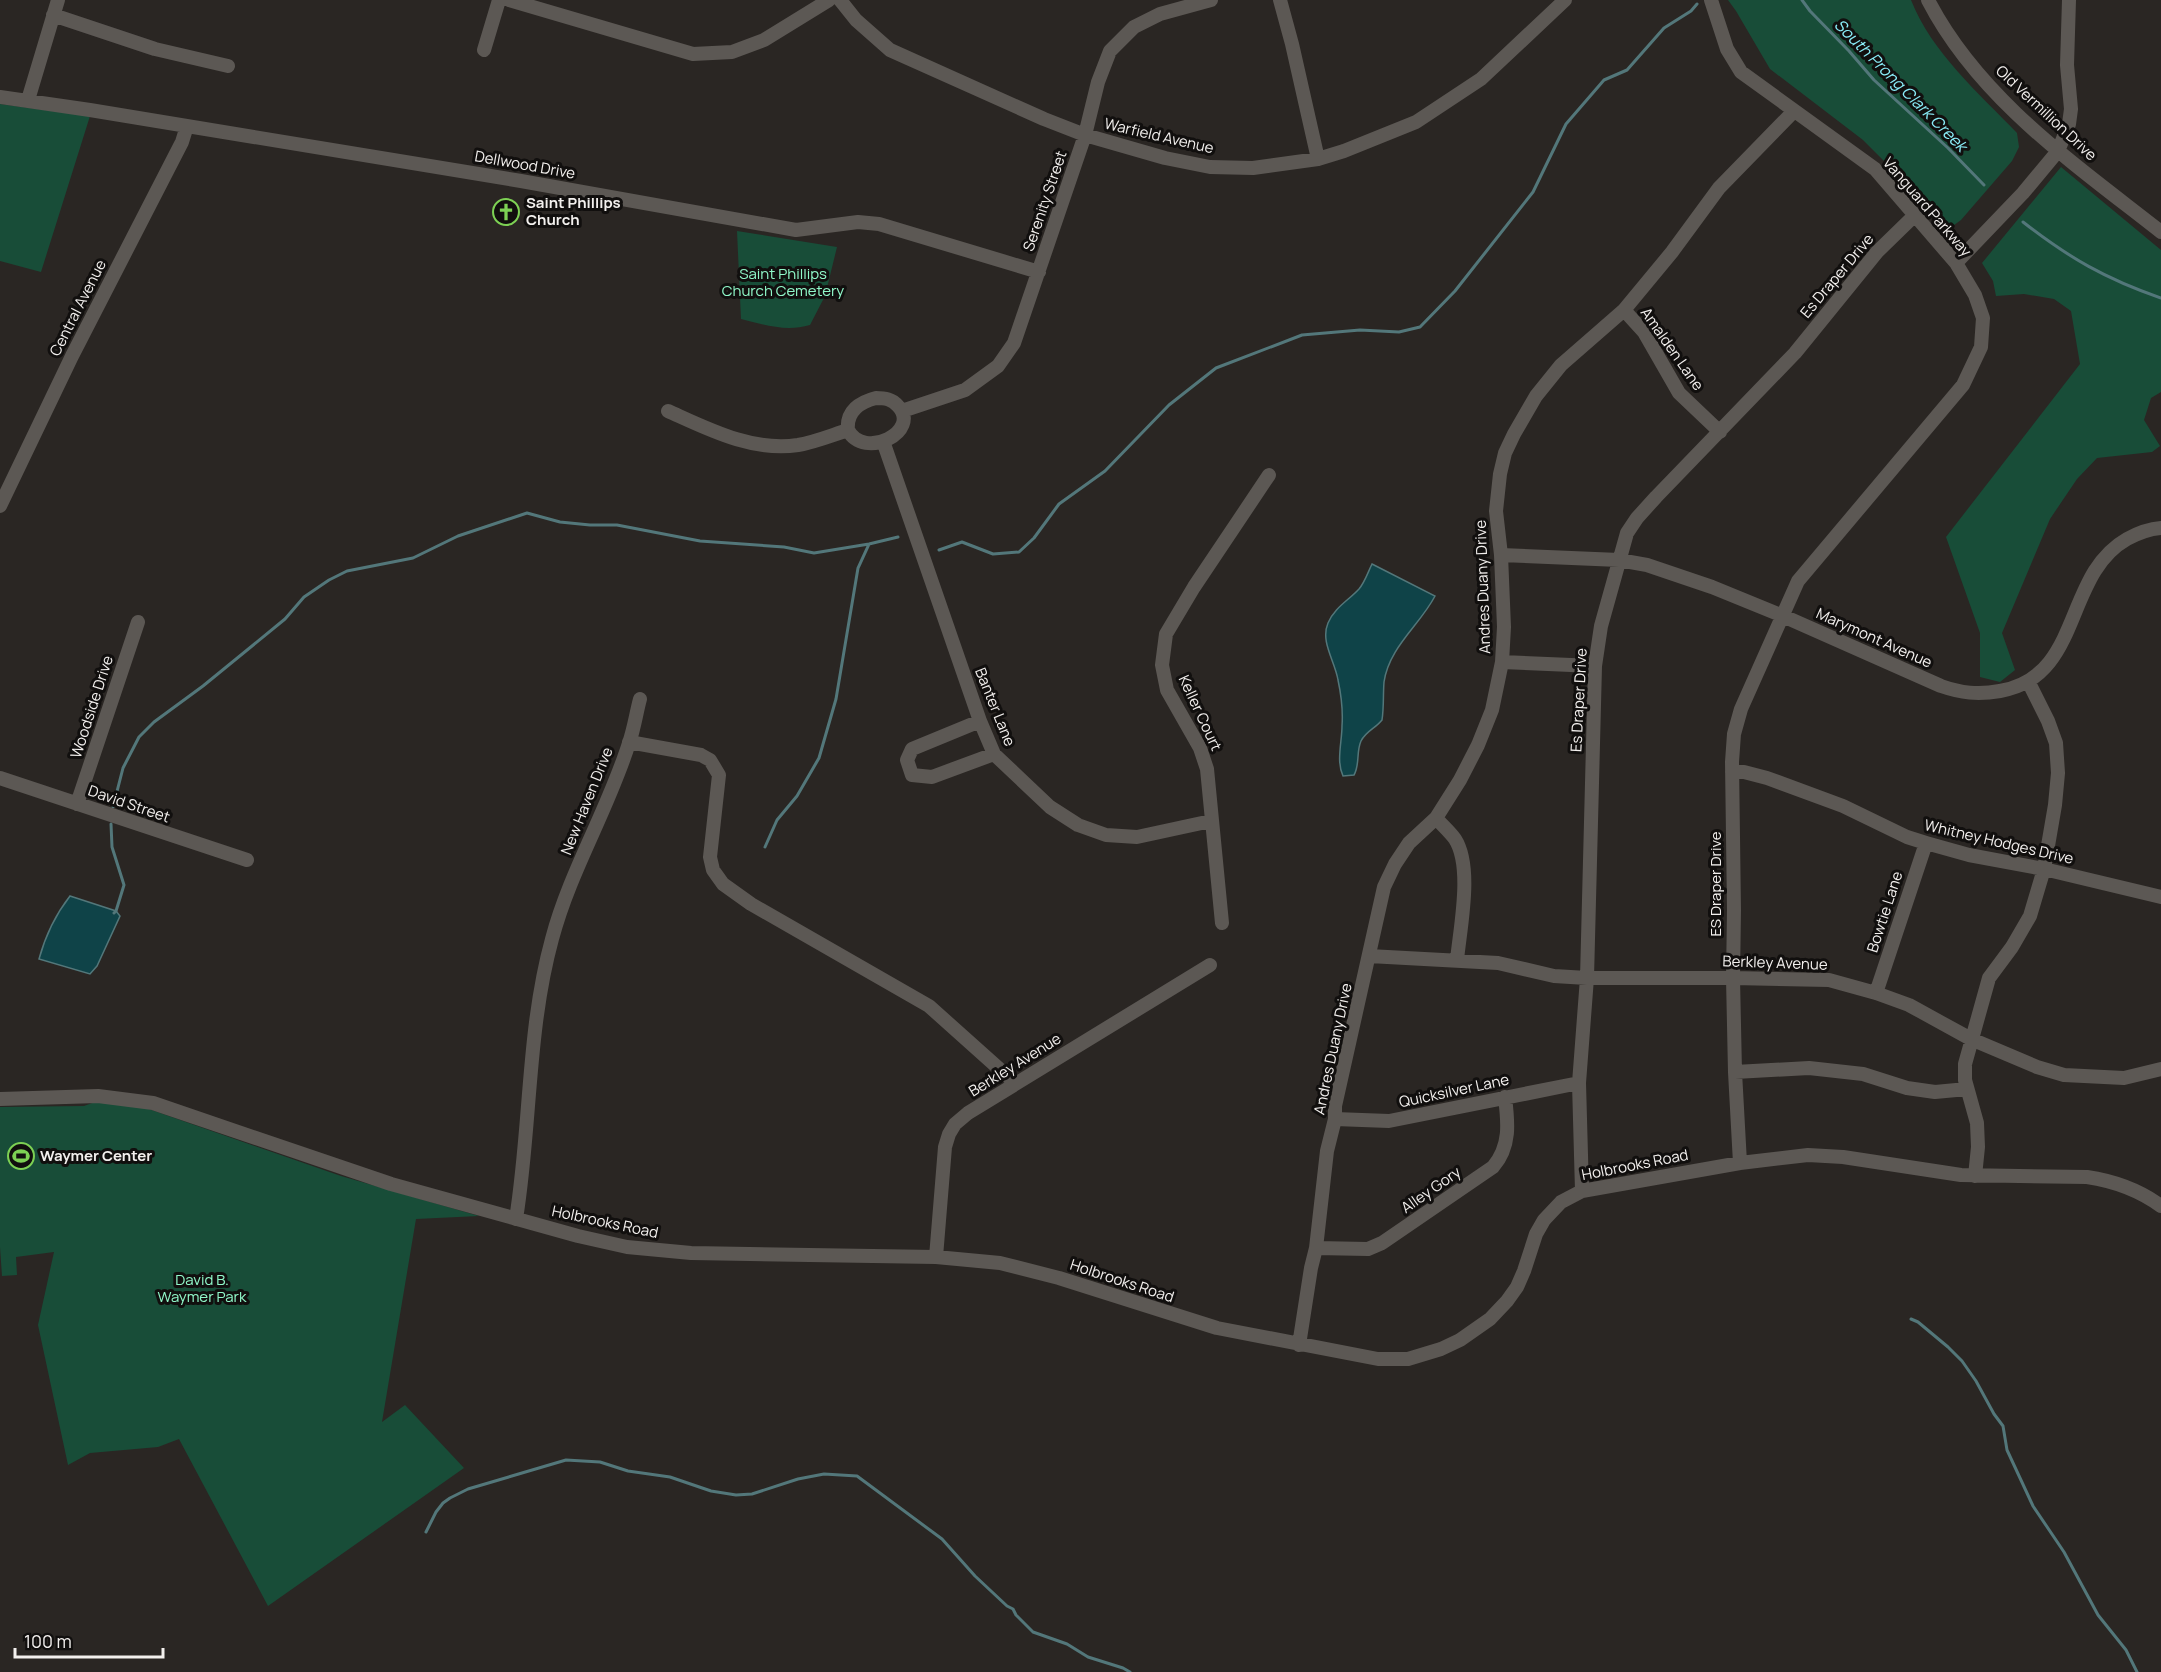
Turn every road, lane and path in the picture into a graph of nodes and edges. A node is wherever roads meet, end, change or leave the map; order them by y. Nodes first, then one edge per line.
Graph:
1 (58, 0) edge
2 (499, 0) edge
3 (509, 0) edge
4 (829, 0) edge
5 (840, 0) edge
6 (1211, 0) edge
7 (1280, 0) edge
8 (1565, 0) edge
9 (1711, 0) edge
10 (1929, 0) edge
11 (2068, 0) edge
12 (53, 15) junction
13 (484, 50) dead end
14 (228, 66) dead end
15 (0, 97) edge
16 (28, 100) junction
17 (1794, 111) junction
18 (187, 126) junction
19 (1085, 135) junction
20 (2058, 151) junction
21 (1318, 159) junction
22 (1914, 216) junction
23 (2161, 232) edge
24 (1956, 263) junction
25 (1039, 272) junction
26 (1624, 310) junction
27 (668, 411) dead end
28 (902, 411) junction
29 (848, 430) junction
30 (1720, 432) junction
31 (883, 441) junction
32 (1269, 475) dead end
33 (0, 506) edge
34 (2161, 528) edge
35 (1501, 555) junction
36 (1619, 560) junction
37 (1783, 615) junction
38 (138, 622) dead end
39 (1502, 662) junction
40 (1595, 666) junction
41 (2028, 681) junction
42 (640, 699) dead end
43 (980, 721) junction
44 (629, 742) junction
45 (994, 754) junction
46 (1732, 772) junction
47 (0, 778) edge
48 (77, 804) junction
49 (1436, 818) junction
50 (1211, 821) junction
51 (1926, 843) junction
52 (247, 860) dead end
53 (2044, 869) junction
54 (2161, 897) edge
55 (1222, 923) dead end
56 (1369, 956) junction
57 (1457, 960) junction
58 (1210, 965) dead end
59 (1587, 978) junction
60 (1733, 978) junction
61 (1876, 993) junction
62 (1971, 1039) junction
63 (2161, 1070) edge
64 (1735, 1072) junction
65 (1015, 1083) junction
66 (1579, 1083) junction
67 (1967, 1089) junction
68 (1505, 1097) junction
69 (0, 1099) edge
70 (1335, 1119) junction
71 (1740, 1163) junction
72 (1976, 1176) junction
73 (1582, 1191) junction
74 (2161, 1206) edge
75 (516, 1219) junction
76 (1316, 1248) junction
77 (936, 1257) junction
78 (1299, 1345) junction

1 - 12 street
2 - 13 street
3 - 4 street
5 - 19 street, Warfield Avenue
6 - 19 street, Serenity Street
7 - 21 street
8 - 21 street, Warfield Avenue
9 - 17 street, Vanguard Parkway
10 - 20 street, Old Vermillion Drive
11 - 20 street
12 - 14 street
12 - 16 street
15 - 16 street, Dellwood Drive
16 - 18 street, Dellwood Drive
17 - 22 street, Vanguard Parkway
17 - 26 street, Andres Duany Drive
18 - 25 street, Dellwood Drive
18 - 33 street, Central Avenue
19 - 21 street, Warfield Avenue
19 - 25 street, Serenity Street
20 - 23 street, Old Vermillion Drive
20 - 24 street
22 - 24 street, Vanguard Parkway
22 - 30 street, Es Draper Drive
24 - 37 street, Vanguard Parkway
25 - 28 street, Serenity Street
26 - 30 street, Amalden Lane
26 - 35 street, Andres Duany Drive
27 - 29 street
28 - 29 street
28 - 31 street
29 - 31 street
30 - 36 street, Es Draper Drive
31 - 43 street, Banter Lane
32 - 50 street, Keller Court
34 - 41 street, Marymont Avenue
35 - 36 street, Marymont Avenue
35 - 39 street, Andres Duany Drive
36 - 37 street, Marymont Avenue
36 - 40 street, Es Draper Drive
37 - 41 street, Marymont Avenue
37 - 46 street, ES Draper Drive
38 - 48 street, Woodside Drive
39 - 40 street
39 - 49 street, Andres Duany Drive
40 - 59 street, Es Draper Drive
41 - 53 street
42 - 44 street
43 - 45 street, Banter Lane
43 - 45 street
44 - 65 street, New Haven Drive
44 - 75 street, New Haven Drive
45 - 50 street, Banter Lane
46 - 51 street, Whitney Hodges Drive
46 - 60 street, ES Draper Drive
47 - 48 street, David Street
48 - 52 street, David Street
49 - 56 street, Andres Duany Drive
49 - 57 street
50 - 55 street, Keller Court
51 - 53 street, Whitney Hodges Drive
51 - 61 street, Bowtie Lane
53 - 54 street, Whitney Hodges Drive
53 - 62 street
56 - 57 street, Berkley Avenue
56 - 70 street, Andres Duany Drive
57 - 59 street, Berkley Avenue
58 - 65 street, Berkley Avenue
59 - 60 street, Berkley Avenue
59 - 66 street, Es Draper Drive
60 - 61 street, Berkley Avenue
60 - 64 street, ES Draper Drive
61 - 62 street, Berkley Avenue
62 - 63 street, Berkley Avenue
62 - 67 street
64 - 67 street
64 - 71 street, ES Draper Drive
65 - 77 street, Berkley Avenue
66 - 68 street, Quicksilver Lane
66 - 73 street, Es Draper Drive
67 - 72 street
68 - 70 street, Quicksilver Lane
68 - 76 street, Alley Gory
69 - 75 street, Holbrooks Road
70 - 76 street, Andres Duany Drive
71 - 72 street, Holbrooks Road
71 - 73 street, Holbrooks Road
72 - 74 street, Holbrooks Road
73 - 78 street, Holbrooks Road
75 - 77 street, Holbrooks Road
76 - 78 street, Andres Duany Drive
77 - 78 street, Holbrooks Road

